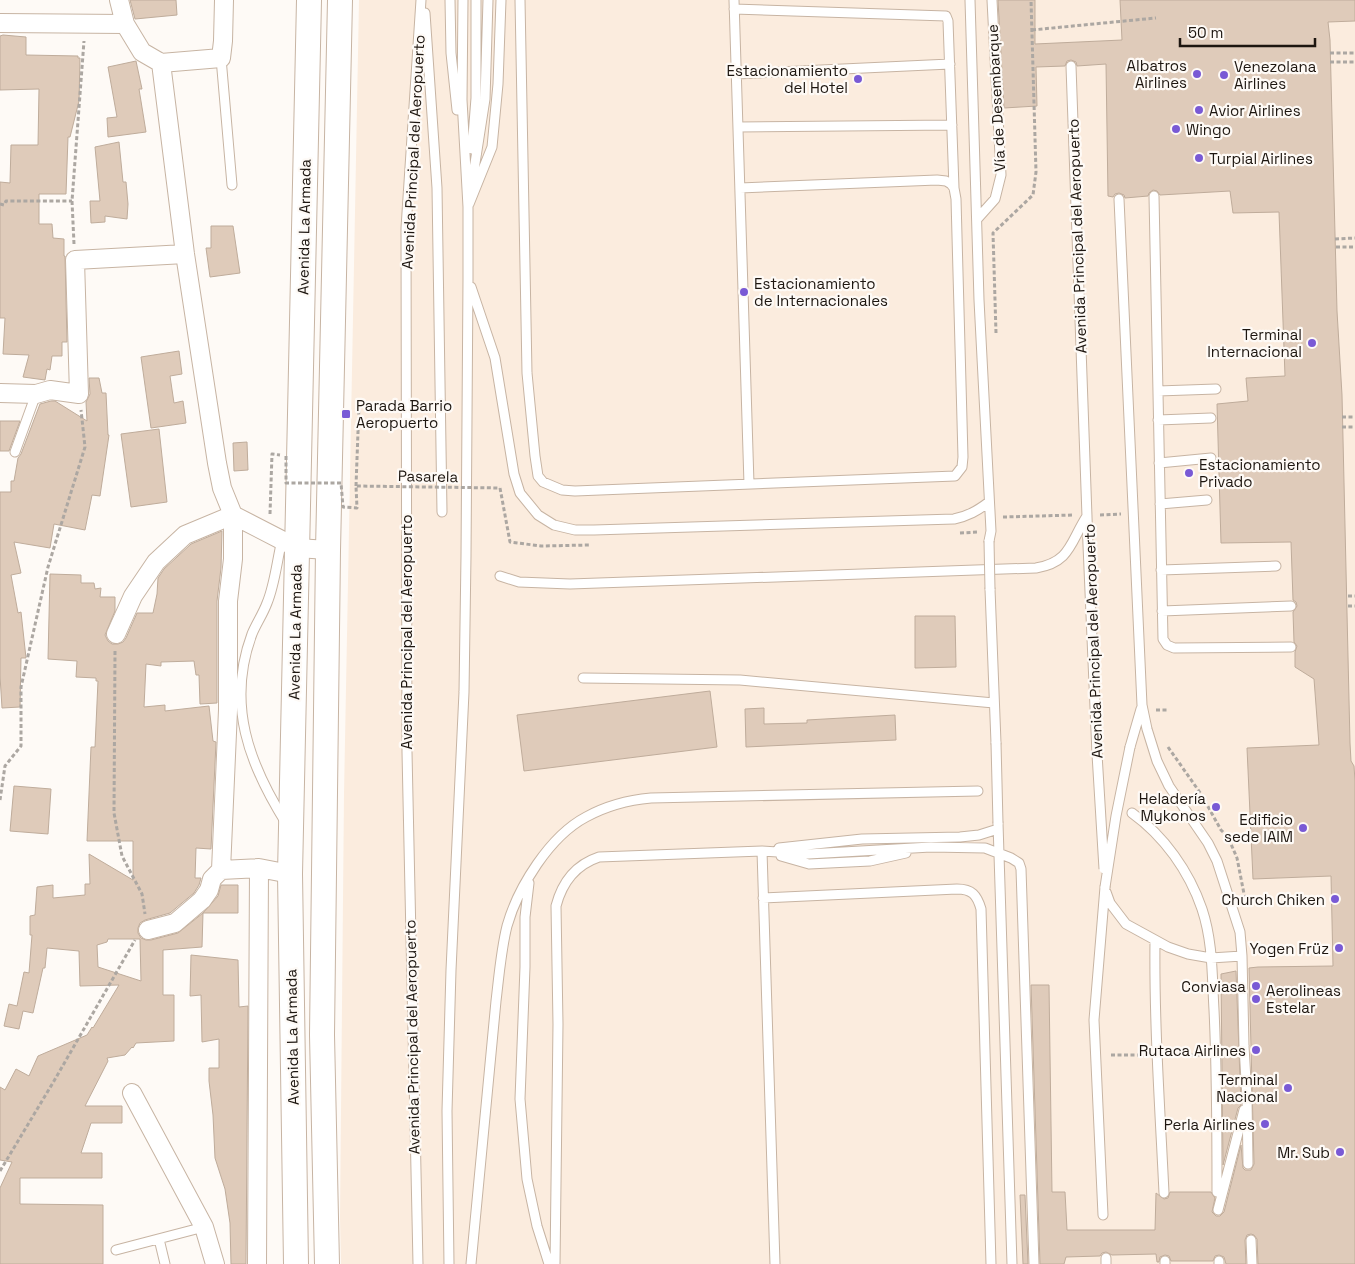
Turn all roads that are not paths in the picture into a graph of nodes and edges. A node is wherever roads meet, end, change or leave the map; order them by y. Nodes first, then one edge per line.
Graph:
1 (119, 0) edge
2 (224, 0) edge
3 (309, 0) edge
4 (340, 0) edge
5 (423, 0) edge
6 (450, 0) edge
7 (463, 0) edge
8 (476, 0) edge
9 (488, 0) edge
10 (500, 0) edge
11 (520, 0) edge
12 (970, 0) edge
13 (992, 0) edge
14 (734, 5) edge
15 (0, 23) edge
16 (125, 24) junction
17 (221, 58) junction
18 (162, 63) junction
19 (950, 64) junction
20 (1071, 66) dead end
21 (736, 74) junction
22 (952, 125) junction
23 (738, 128) junction
24 (232, 185) dead end
25 (740, 188) junction
26 (954, 188) junction
27 (1154, 196) dead end
28 (1119, 199) dead end
29 (468, 207) junction
30 (978, 218) junction
31 (185, 254) junction
32 (468, 280) junction
33 (1216, 389) dead end
34 (1158, 391) junction
35 (0, 393) edge
36 (36, 394) junction
37 (1211, 418) dead end
38 (1158, 420) junction
39 (15, 452) dead end
40 (1211, 458) dead end
41 (1159, 463) junction
42 (749, 484) junction
43 (1207, 500) dead end
44 (989, 502) junction
45 (1160, 504) junction
46 (442, 512) dead end
47 (233, 515) junction
48 (1087, 515) junction
49 (283, 541) junction
50 (328, 550) junction
51 (1276, 566) dead end
52 (1161, 570) junction
53 (500, 576) dead end
54 (1291, 606) dead end
55 (1162, 611) junction
56 (116, 634) road end
57 (1291, 646) dead end
58 (583, 678) dead end
59 (994, 703) junction
60 (1142, 705) junction
61 (978, 791) dead end
62 (1132, 813) dead end
63 (998, 826) junction
64 (290, 831) junction
65 (762, 851) junction
66 (998, 852) junction
67 (259, 868) junction
68 (221, 870) junction
69 (290, 874) junction
70 (530, 876) junction
71 (1105, 887) junction
72 (763, 898) junction
73 (148, 930) road end
74 (1155, 940) junction
75 (1242, 956) junction
76 (1211, 958) junction
77 (132, 1094) dead end
78 (1247, 1098) junction
79 (1248, 1164) dead end
80 (1217, 1192) dead end
81 (1164, 1193) dead end
82 (1218, 1210) dead end
83 (1103, 1214) dead end
84 (204, 1227) junction
85 (159, 1239) junction
86 (1251, 1240) dead end
87 (116, 1250) dead end
88 (165, 1264) edge
89 (215, 1264) edge
90 (257, 1264) edge
91 (296, 1264) edge
92 (327, 1264) edge
93 (418, 1264) edge
94 (449, 1264) edge
95 (471, 1264) edge
96 (549, 1264) edge
97 (555, 1264) edge
98 (775, 1264) edge
99 (991, 1264) edge
100 (1012, 1264) edge
101 (1034, 1264) edge
102 (1252, 1264) edge

1 - 16 street
2 - 17 street
3 - 49 main road, Avenida La Armada
4 - 50 main road, Avenida La Armada
5 - 46 lane
5 - 93 lane, Avenida Principal del Aeropuerto
6 - 29 lane
7 - 29 lane
8 - 29 lane
9 - 29 lane
10 - 29 lane
11 - 42 lane
12 - 30 lane
13 - 30 lane, Vía de Desembarque
14 - 19 lane
14 - 21 lane
15 - 16 street
16 - 18 street
17 - 18 street
17 - 24 lane
18 - 31 street
19 - 21 lane
19 - 22 lane
20 - 48 lane, Avenida Principal del Aeropuerto
21 - 23 lane
22 - 23 lane
22 - 26 lane
23 - 25 lane
25 - 26 lane
25 - 42 lane
26 - 42 lane
27 - 34 lane
28 - 60 lane
29 - 32 lane
30 - 44 lane
31 - 36 street
31 - 47 street
32 - 44 lane
32 - 94 lane
33 - 34 lane
34 - 38 lane
35 - 36 street
36 - 39 lane
37 - 38 lane
38 - 41 lane
40 - 41 lane
41 - 45 lane
43 - 45 lane
44 - 59 lane, bridge
45 - 52 lane
47 - 49 street
47 - 56 street
47 - 68 street
48 - 53 lane
48 - 71 lane, Avenida Principal del Aeropuerto, bridge
49 - 50 street
49 - 64 main road, Avenida La Armada
49 - 64 lane
50 - 92 main road, Avenida La Armada
51 - 52 lane
52 - 55 lane
54 - 55 lane
55 - 57 lane
58 - 59 lane
59 - 63 lane, bridge
60 - 71 lane, bridge
60 - 75 lane
61 - 70 lane
62 - 76 lane
63 - 65 lane
63 - 66 lane
64 - 69 main road, Avenida La Armada
65 - 66 lane
65 - 72 lane
65 - 97 lane
66 - 100 lane
66 - 101 lane
67 - 68 street
67 - 69 street
67 - 90 street
68 - 73 street
69 - 91 main road, Avenida La Armada
70 - 95 lane
70 - 96 lane
71 - 74 lane
71 - 83 lane, Avenida Principal del Aeropuerto
72 - 98 lane
72 - 99 lane
74 - 76 lane
74 - 81 lane
75 - 76 lane
75 - 78 lane
76 - 80 lane
77 - 84 street
78 - 79 lane
78 - 82 lane
84 - 85 lane
84 - 89 street
85 - 87 lane
85 - 88 lane
86 - 102 lane

